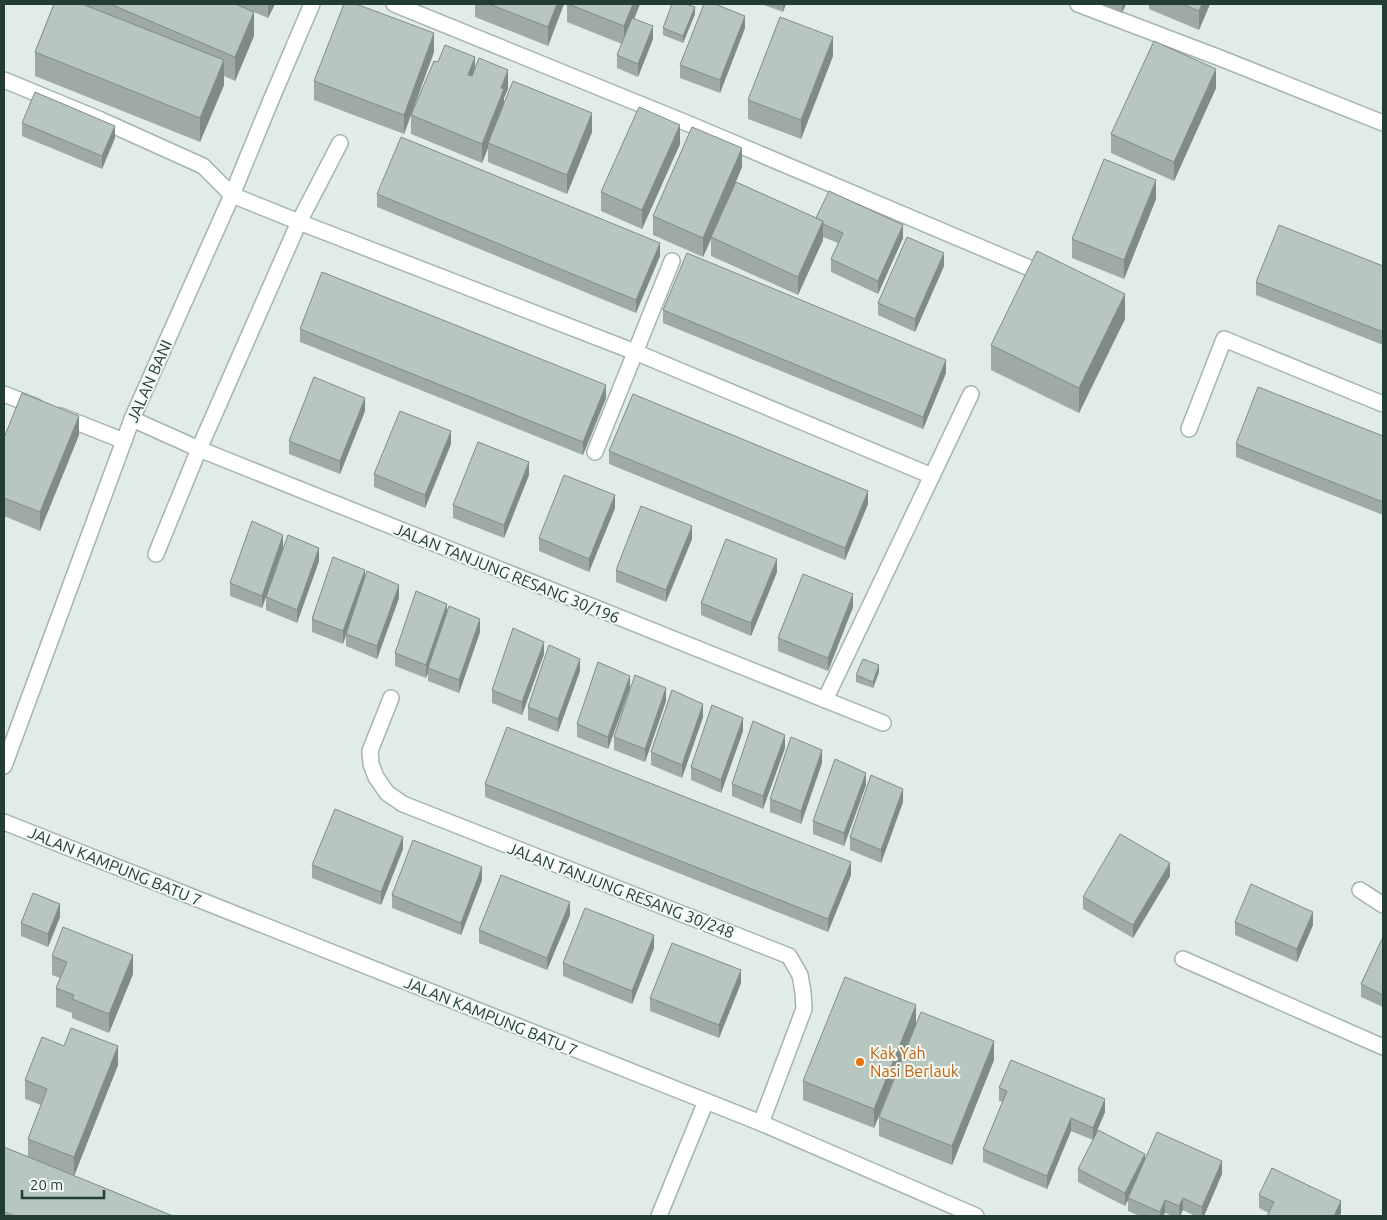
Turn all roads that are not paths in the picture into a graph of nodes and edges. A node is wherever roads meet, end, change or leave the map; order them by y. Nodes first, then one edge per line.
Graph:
1 (312, 4) edge
2 (394, 4) edge
3 (1078, 4) edge
4 (4, 80) edge
5 (1383, 123) edge
6 (340, 143) dead end
7 (232, 195) junction
8 (299, 222) junction
9 (672, 261) dead end
10 (1063, 281) edge
11 (635, 352) junction
12 (4, 394) edge
13 (971, 394) dead end
14 (1383, 404) edge
15 (132, 419) junction
16 (1189, 428) dead end
17 (124, 441) junction
18 (199, 449) junction
19 (594, 452) dead end
20 (932, 476) junction
21 (156, 554) dead end
22 (390, 698) dead end
23 (825, 700) junction
24 (883, 723) dead end
25 (4, 766) edge
26 (4, 822) edge
27 (1360, 890) dead end
28 (1383, 905) edge
29 (1183, 959) dead end
30 (1383, 1047) edge
31 (706, 1101) junction
32 (761, 1123) junction
33 (660, 1216) edge
34 (976, 1216) edge

1 - 7 street, JALAN BANI
2 - 10 street
3 - 5 street
4 - 7 street
6 - 8 street
7 - 8 street
7 - 15 street, JALAN BANI
8 - 11 street
8 - 18 street
9 - 11 street
11 - 19 street
11 - 20 street
12 - 17 street
13 - 20 street
14 - 16 street
15 - 17 street, JALAN BANI
15 - 18 street, JALAN TANJUNG RESANG 30/196
17 - 25 street, JALAN BANI
18 - 21 street
18 - 23 street, JALAN TANJUNG RESANG 30/196
20 - 23 street
22 - 32 street, JALAN TANJUNG RESANG 30/248
23 - 24 street, JALAN TANJUNG RESANG 30/196
26 - 31 street, JALAN KAMPUNG BATU 7
27 - 28 street
29 - 30 street
31 - 32 street, JALAN KAMPUNG BATU 7
31 - 33 street
32 - 34 street, JALAN KAMPUNG BATU 7

